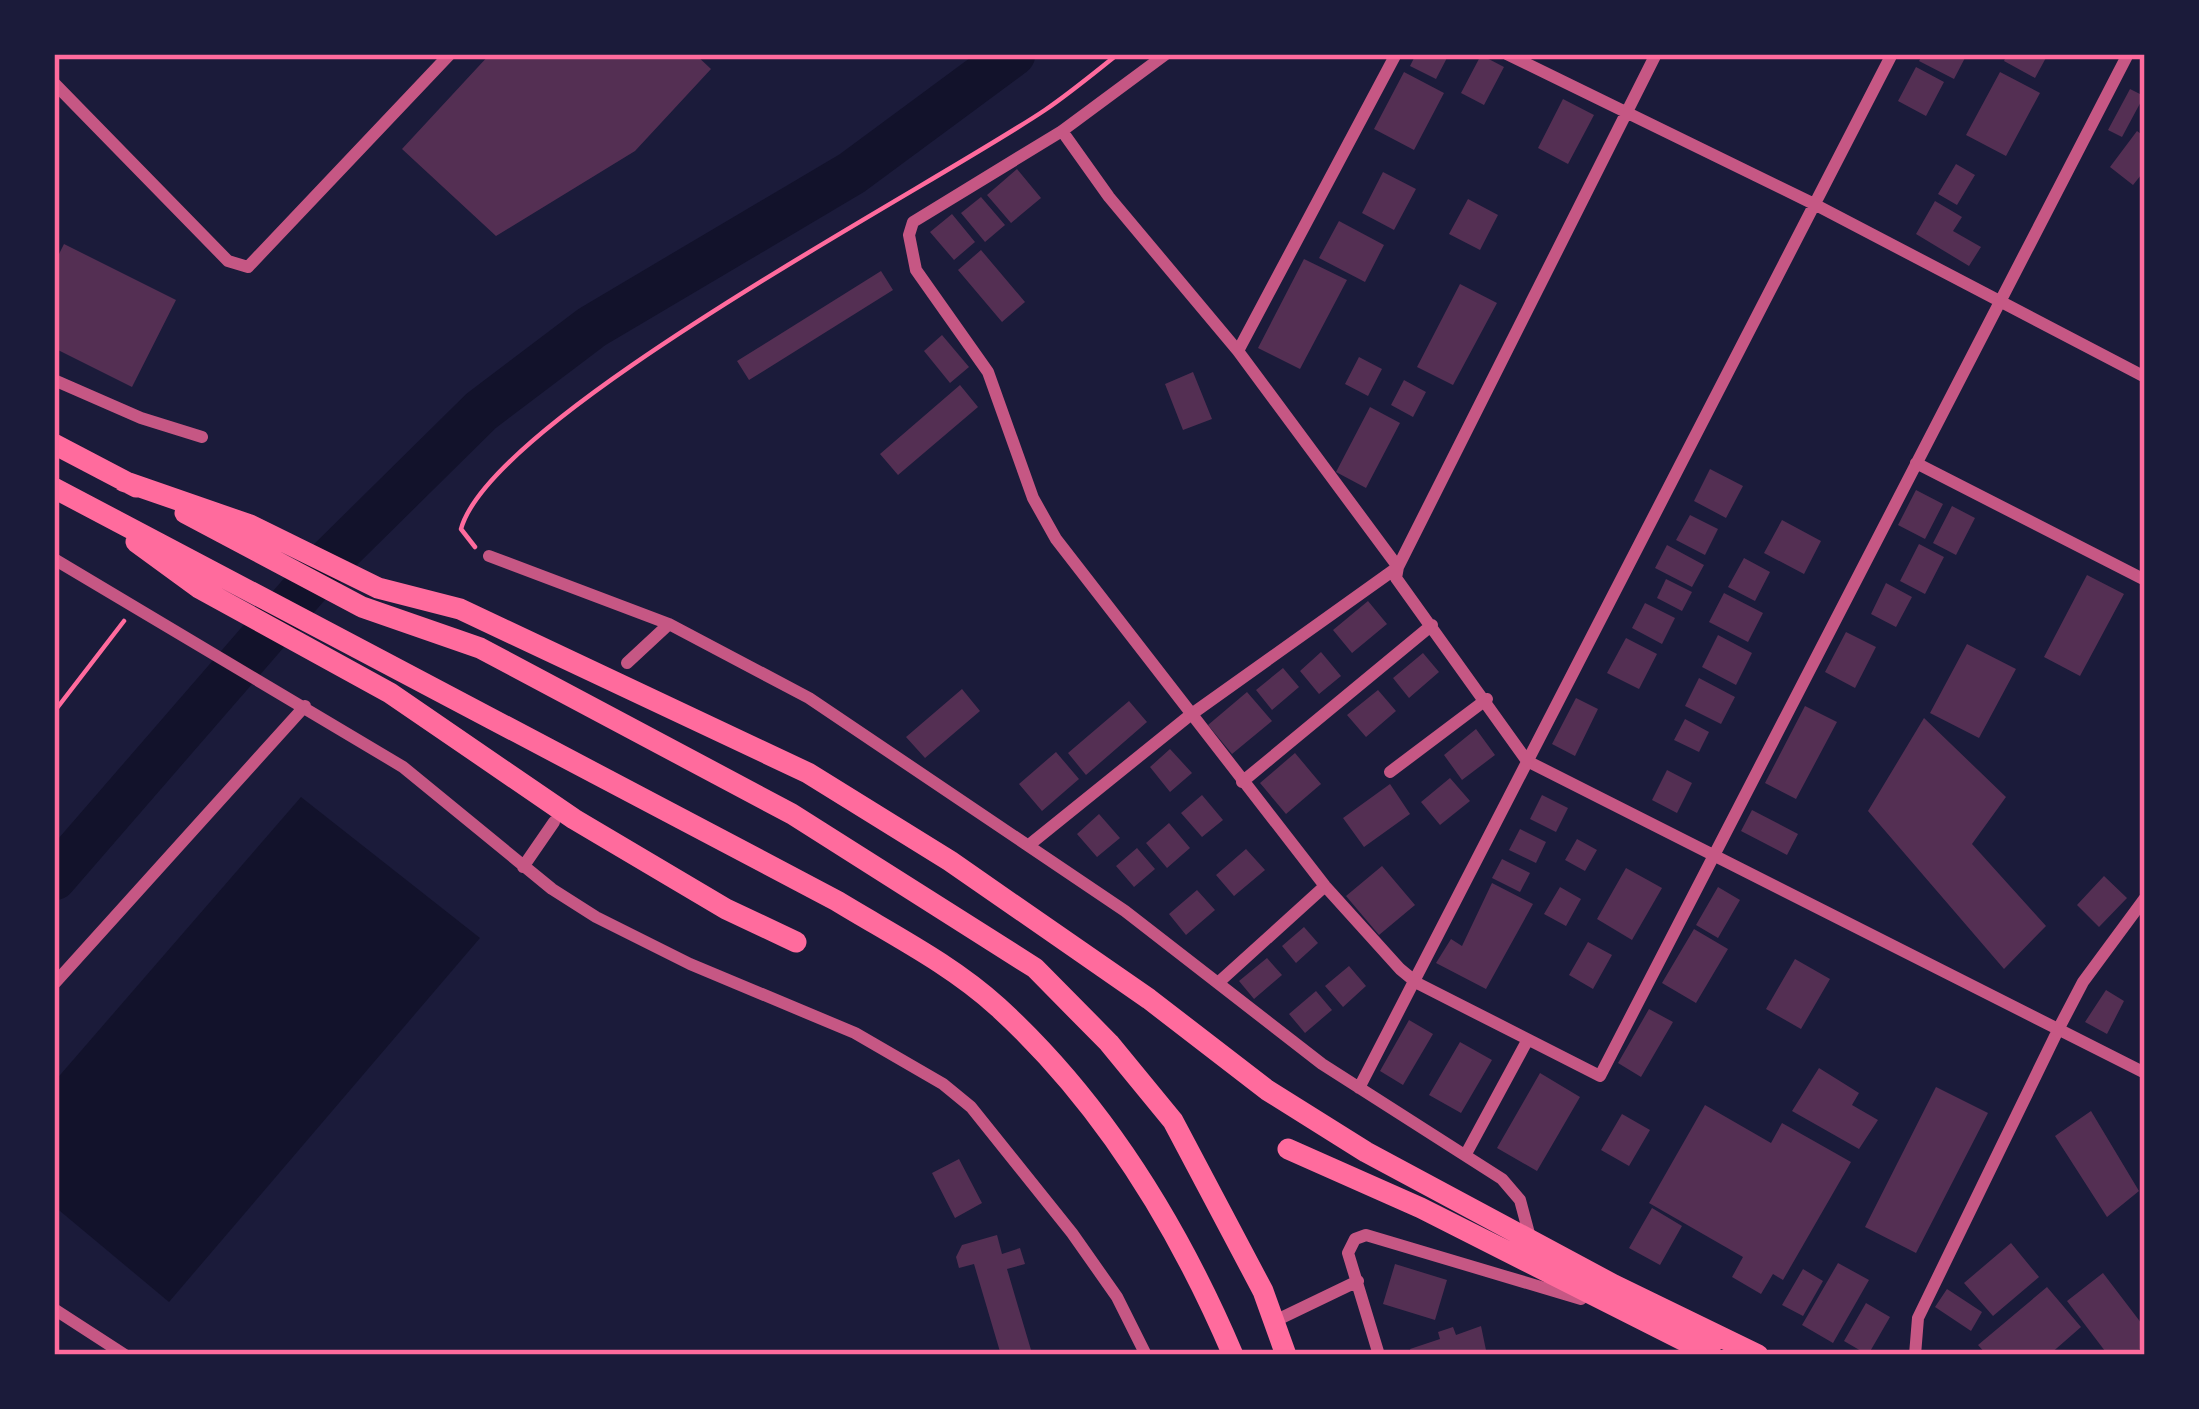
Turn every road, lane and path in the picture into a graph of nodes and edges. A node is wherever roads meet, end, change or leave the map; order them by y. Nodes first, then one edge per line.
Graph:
1 (450, 54) edge
2 (1118, 54) edge
3 (1166, 54) edge
4 (1396, 54) edge
5 (1507, 54) edge
6 (1657, 54) edge
7 (1892, 54) edge
8 (2128, 54) edge
9 (54, 83) edge
10 (1627, 111) junction
11 (1062, 131) junction
12 (1814, 204) junction
13 (1999, 302) junction
14 (1238, 351) junction
15 (2145, 377) edge
16 (54, 380) edge
17 (202, 437) dead end
18 (54, 444) edge
19 (1916, 463) junction
20 (54, 488) edge
21 (244, 533) junction
22 (490, 556) joint
23 (54, 560) edge
24 (1398, 567) junction
25 (206, 579) junction
26 (2145, 580) edge
27 (133, 608) junction
28 (669, 624) junction
29 (1432, 625) junction
30 (627, 663) dead end
31 (1487, 699) junction
32 (304, 706) junction
33 (54, 712) edge
34 (1189, 716) junction
35 (1527, 761) junction
36 (1390, 772) dead end
37 (1242, 782) junction
38 (554, 821) dead end
39 (1029, 845) junction
40 (1716, 859) junction
41 (524, 867) junction
42 (1325, 886) junction
43 (2145, 898) edge
44 (796, 942) dead end
45 (1219, 982) junction
46 (1417, 983) junction
47 (54, 984) edge
48 (2060, 1026) junction
49 (1527, 1041) junction
50 (2145, 1073) edge
51 (1359, 1088) junction
52 (1288, 1149) dead end
53 (1467, 1152) junction
54 (1532, 1240) junction
55 (1358, 1281) junction
56 (1596, 1300) junction
57 (54, 1309) edge
58 (1279, 1319) dead end
59 (125, 1355) edge
60 (1146, 1355) edge
61 (1233, 1355) edge
62 (1286, 1355) edge
63 (1379, 1355) edge
64 (1712, 1355) edge
65 (1758, 1355) edge
66 (1915, 1355) edge

1 - 9 street
2 - 22 path
3 - 11 street
4 - 14 street
5 - 10 street
6 - 10 street
7 - 12 street
8 - 13 street
10 - 12 street
10 - 24 street
11 - 14 street
11 - 34 street
12 - 13 street
12 - 35 street
13 - 15 street
13 - 19 street
14 - 24 street
16 - 17 street
18 - 21 highway
19 - 26 street
19 - 40 street
20 - 25 highway
21 - 54 highway
21 - 62 highway
22 - 28 street
23 - 27 street
24 - 29 street
24 - 34 street
25 - 44 highway
25 - 61 highway
27 - 32 street
27 - 33 path
28 - 30 street
28 - 39 street
29 - 31 street
29 - 37 street
31 - 35 street
31 - 36 street
32 - 41 street
32 - 47 street
34 - 37 street
34 - 39 street
35 - 40 street
35 - 46 street
37 - 42 street
38 - 41 street
39 - 45 street
40 - 48 street
40 - 49 street
41 - 60 street
42 - 45 street
42 - 46 street
43 - 48 street
45 - 51 street
46 - 49 street
46 - 51 street
48 - 50 street
48 - 66 street
49 - 53 street
51 - 53 street
52 - 56 highway
53 - 54 street
54 - 65 highway
55 - 56 street
55 - 58 street
55 - 63 street
56 - 64 highway
57 - 59 street

